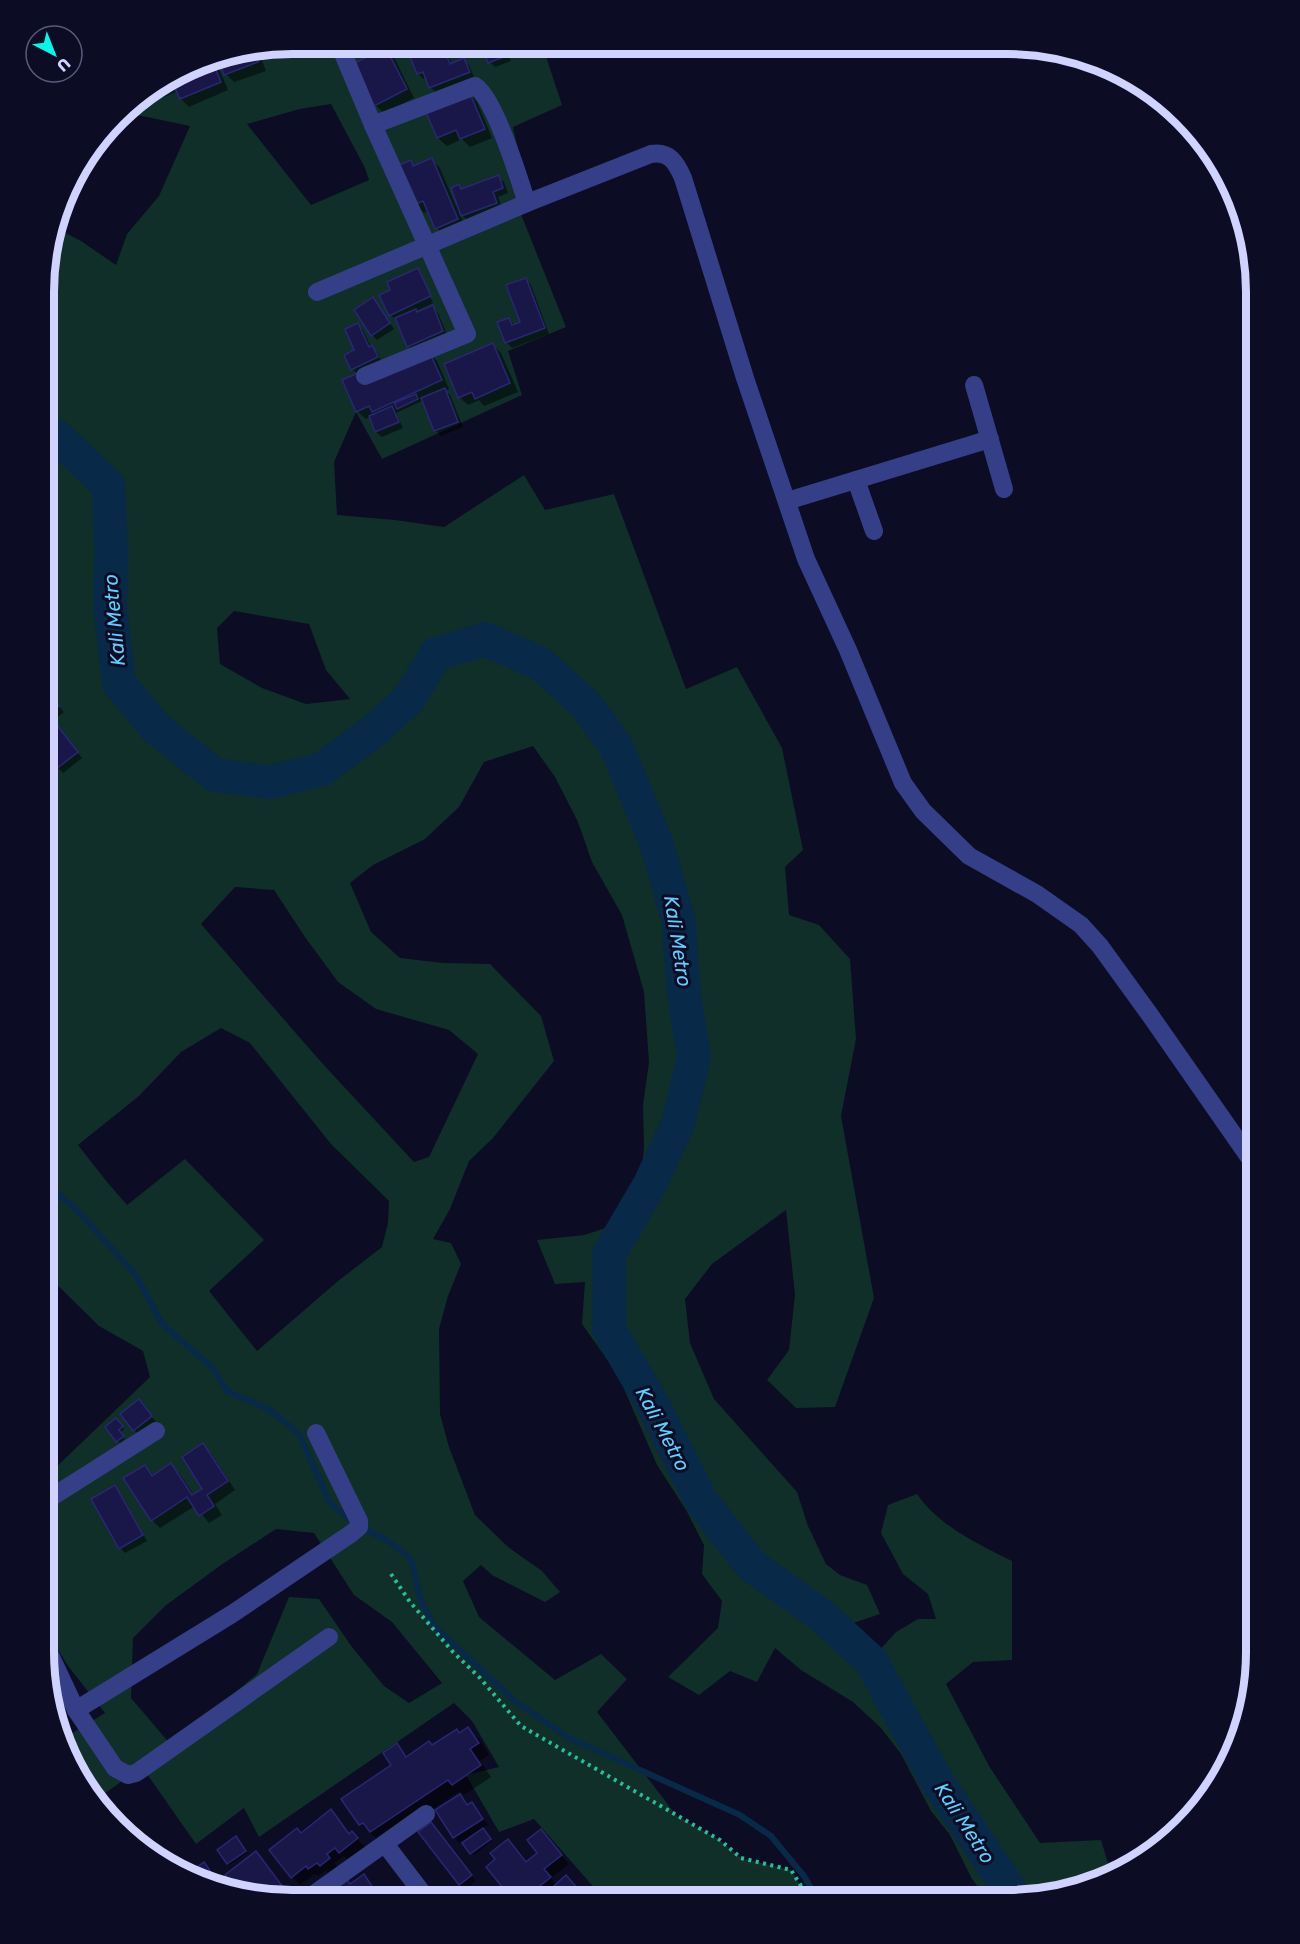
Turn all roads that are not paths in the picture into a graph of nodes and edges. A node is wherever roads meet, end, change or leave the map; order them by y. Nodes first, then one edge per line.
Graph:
1 (343, 54) edge
2 (373, 125) junction
3 (527, 203) junction
4 (428, 245) junction
5 (317, 292) dead end
6 (365, 376) dead end
7 (974, 385) dead end
8 (990, 439) junction
9 (856, 480) junction
10 (1004, 489) dead end
11 (787, 501) junction
12 (874, 531) dead end
13 (1246, 1153) edge
14 (156, 1431) dead end
15 (316, 1433) dead end
16 (54, 1496) edge
17 (328, 1637) dead end
18 (55, 1665) edge
19 (76, 1710) junction
20 (426, 1814) dead end
21 (385, 1844) junction
22 (320, 1890) edge
23 (420, 1890) edge

1 - 2 street
2 - 3 street
2 - 4 street
3 - 4 street
3 - 11 street
4 - 5 street
4 - 6 street
7 - 8 street
8 - 9 street
8 - 10 street
9 - 11 street
9 - 12 street
11 - 13 street
14 - 16 street
15 - 19 street
17 - 19 street
18 - 19 street
20 - 21 street
21 - 22 street
21 - 23 street

